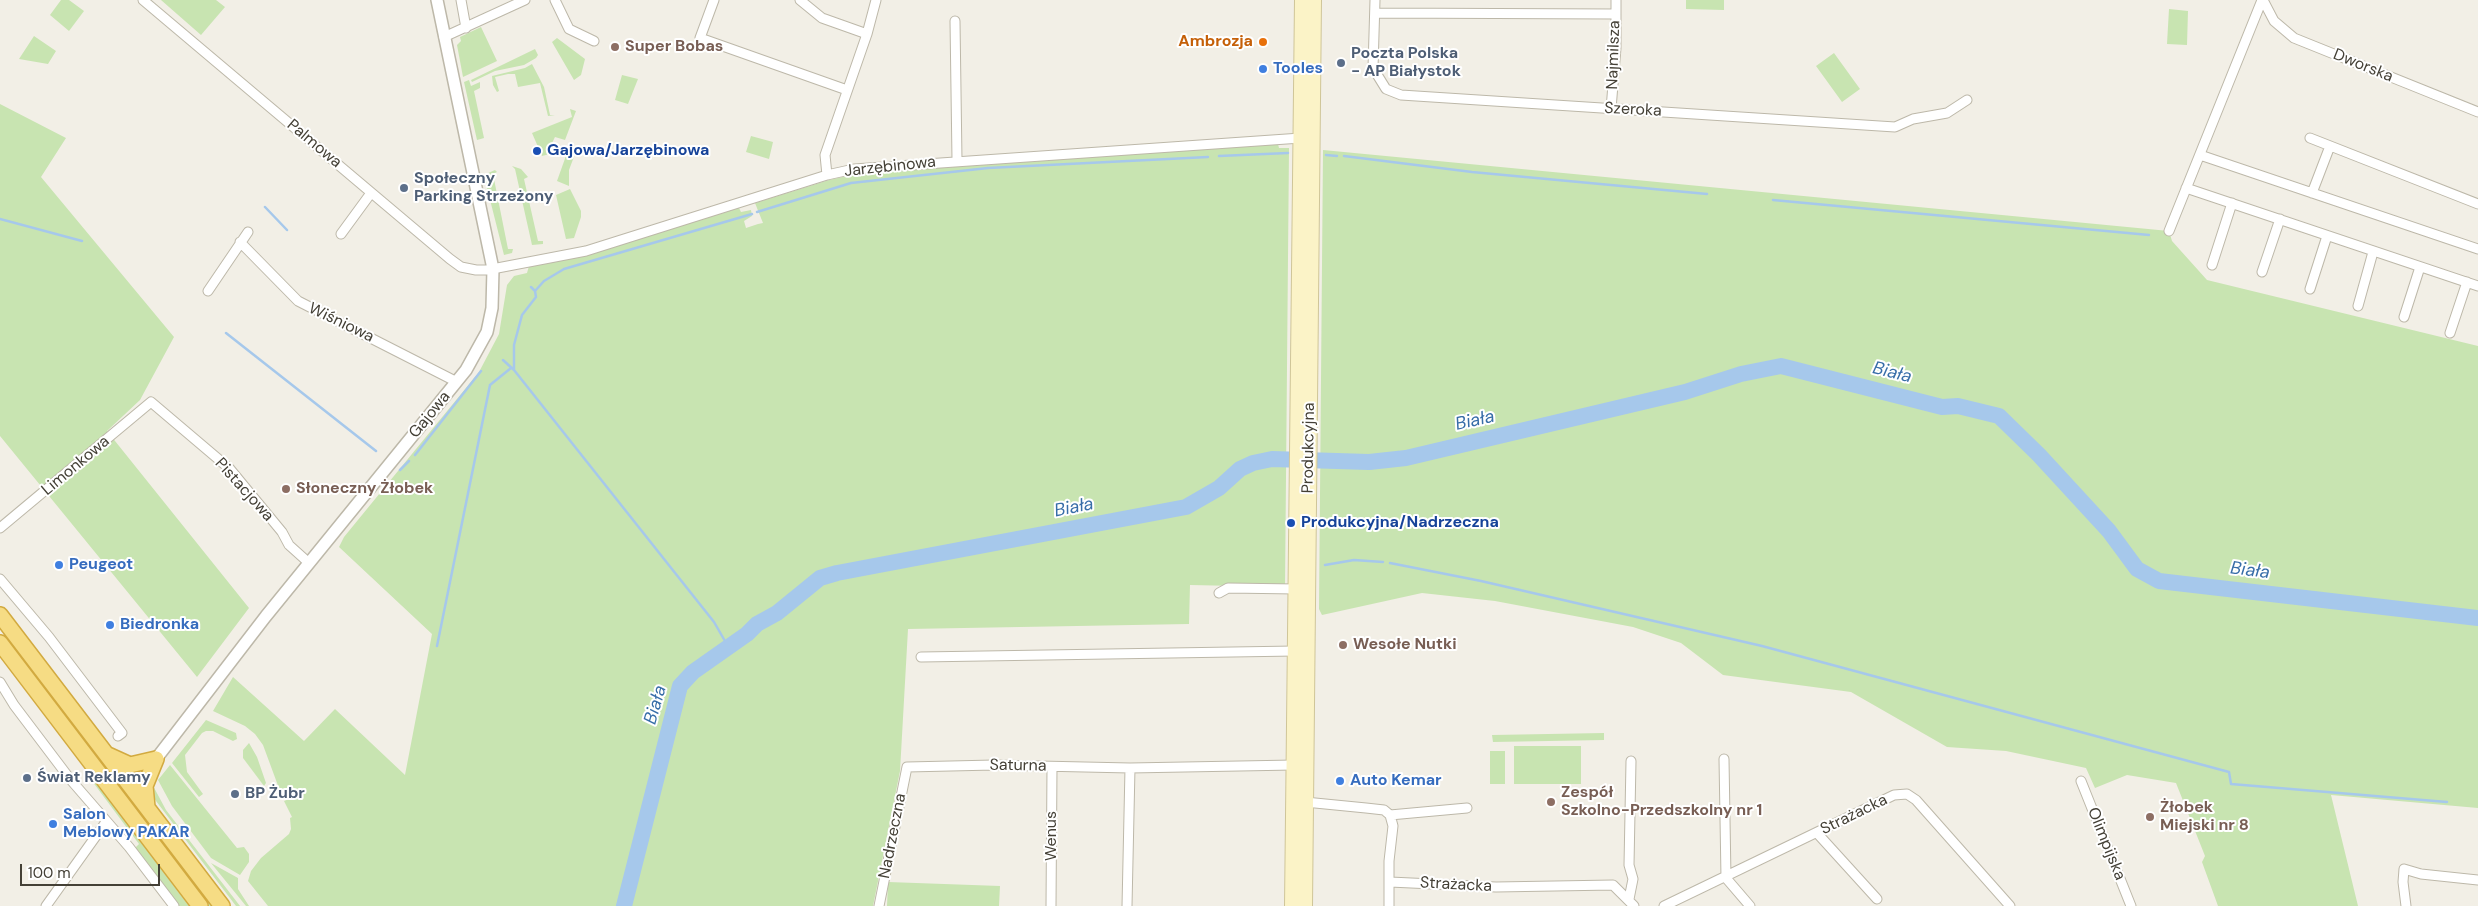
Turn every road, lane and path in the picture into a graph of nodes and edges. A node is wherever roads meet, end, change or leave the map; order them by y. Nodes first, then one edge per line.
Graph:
1 (143, 0) edge
2 (437, 0) edge
3 (461, 0) edge
4 (525, 0) edge
5 (555, 0) edge
6 (714, 0) edge
7 (800, 0) edge
8 (876, 0) edge
9 (1302, 0) edge
10 (1314, 0) edge
11 (1375, 0) edge
12 (1616, 0) edge
13 (2262, 0) edge
14 (1375, 13) junction
15 (1616, 14) junction
16 (955, 21) dead end
17 (466, 28) junction
18 (867, 34) junction
19 (444, 38) junction
20 (594, 41) dead end
21 (847, 90) junction
22 (1967, 100) dead end
23 (1610, 110) junction
24 (2478, 112) edge
25 (2310, 138) dead end
26 (1306, 139) junction
27 (2330, 146) junction
28 (2200, 155) junction
29 (957, 160) junction
30 (827, 175) junction
31 (2186, 188) junction
32 (372, 193) junction
33 (2312, 193) junction
34 (2232, 203) junction
35 (2478, 204) edge
36 (2280, 219) junction
37 (2169, 231) dead end
38 (248, 232) dead end
39 (341, 234) dead end
40 (2327, 236) junction
41 (240, 242) junction
42 (2478, 249) edge
43 (2374, 252) junction
44 (2212, 265) dead end
45 (2420, 267) junction
46 (493, 269) junction
47 (2262, 272) dead end
48 (2467, 282) junction
49 (2478, 286) edge
50 (2310, 289) dead end
51 (208, 291) dead end
52 (2358, 306) dead end
53 (2404, 317) dead end
54 (2450, 333) dead end
55 (457, 382) junction
56 (151, 402) joint
57 (1303, 470) junction
58 (0, 528) edge
59 (309, 563) junction
60 (0, 579) edge
61 (1296, 589) junction
62 (1219, 592) dead end
63 (0, 615) edge
64 (0, 643) edge
65 (1295, 650) junction
66 (921, 657) dead end
67 (0, 682) edge
68 (118, 736) dead end
69 (105, 754) junction
70 (156, 759) junction
71 (1724, 759) dead end
72 (1630, 761) dead end
73 (1294, 766) junction
74 (907, 767) joint
75 (1052, 767) junction
76 (1130, 768) junction
77 (2081, 781) dead end
78 (1305, 802) junction
79 (148, 808) junction
80 (1467, 808) dead end
81 (1390, 815) junction
82 (106, 822) junction
83 (1816, 833) junction
84 (1726, 878) junction
85 (2478, 880) edge
86 (1390, 882) junction
87 (1877, 899) dead end
88 (1631, 902) edge
89 (46, 906) edge
90 (174, 906) edge
91 (200, 906) edge
92 (222, 906) edge
93 (879, 906) edge
94 (1051, 906) edge
95 (1127, 906) edge
96 (1292, 906) edge
97 (1305, 906) edge
98 (1389, 906) edge
99 (1664, 906) edge
100 (1750, 906) edge
101 (2010, 906) edge
102 (2131, 906) edge
103 (2406, 906) edge

1 - 32 street, Palmowa
2 - 19 street, Gajowa
3 - 17 street
4 - 17 street
5 - 20 street
6 - 21 street
7 - 18 street
8 - 18 street
9 - 26 main road
10 - 26 main road
11 - 14 street, Szeroka
12 - 15 street, Najmilsza
13 - 24 street, Dworska
13 - 28 street
14 - 15 street
14 - 23 street, Szeroka
15 - 23 street, Najmilsza
16 - 29 street
17 - 19 street
18 - 21 street
19 - 46 street, Gajowa
21 - 30 street
22 - 23 street, Szeroka
25 - 27 street
26 - 29 street, Jarzębinowa
26 - 57 main road, Produkcyjna
27 - 33 street
27 - 35 street
28 - 31 street
28 - 33 street
29 - 30 street, Jarzębinowa
30 - 46 street, Jarzębinowa
31 - 34 street
31 - 37 street
32 - 39 street
32 - 46 street, Palmowa
33 - 42 street
34 - 36 street
34 - 44 street
36 - 40 street
36 - 47 street
38 - 41 street
40 - 43 street
40 - 50 street
41 - 51 street
41 - 55 street, Wiśniowa
43 - 45 street
43 - 52 street
45 - 48 street
45 - 53 street
46 - 55 street, Gajowa
48 - 49 street
48 - 54 street
55 - 59 street, Gajowa
56 - 58 street, Limonkowa
56 - 59 street, Pistacjowa
57 - 61 main road, Produkcyjna
57 - 78 main road, Produkcyjna
59 - 70 street, Gajowa
60 - 68 street
61 - 62 street
61 - 65 main road, Produkcyjna
63 - 69 highway
64 - 91 highway
65 - 66 street
65 - 73 main road, Produkcyjna
67 - 82 street
69 - 70 highway
69 - 79 highway
70 - 79 highway
71 - 84 street
72 - 88 street
73 - 76 street, Saturna
73 - 96 main road, Produkcyjna
74 - 75 street, Saturna
74 - 93 street, Nadrzeczna
75 - 76 street, Saturna
75 - 94 street, Wenus
76 - 95 street
77 - 102 street, Olimpijska
78 - 81 street
78 - 97 main road, Produkcyjna
79 - 92 highway
80 - 81 street
81 - 86 street
82 - 89 street
82 - 90 street
83 - 84 street, Strażacka
83 - 87 street
83 - 101 street, Strażacka
84 - 99 street, Strażacka
84 - 100 street
85 - 103 street
86 - 88 street, Strażacka
86 - 98 street

